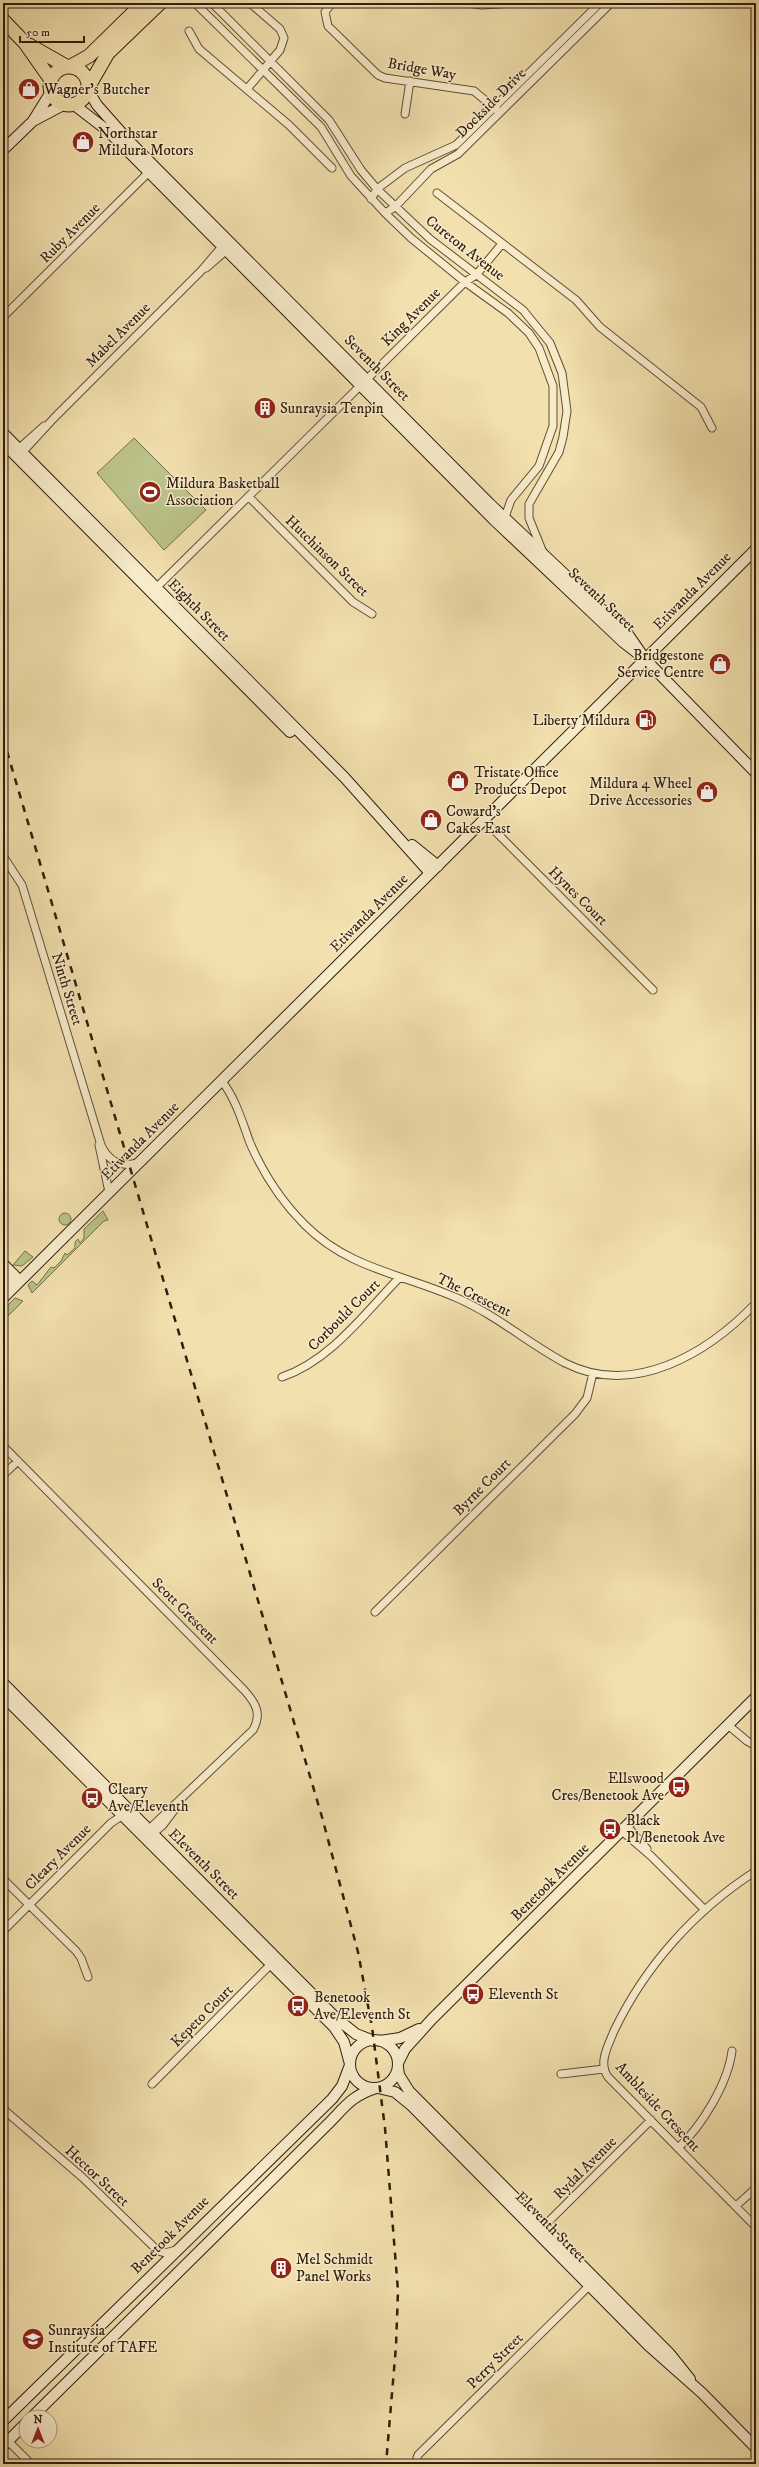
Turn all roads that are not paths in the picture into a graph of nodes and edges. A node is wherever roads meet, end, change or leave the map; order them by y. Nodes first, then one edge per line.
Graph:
1 (144, 3) edge
2 (160, 3) edge
3 (196, 3) edge
4 (212, 3) edge
5 (250, 3) edge
6 (332, 3) edge
7 (467, 3) edge
8 (516, 3) edge
9 (600, 3) edge
10 (611, 3) edge
11 (3, 20) edge
12 (189, 31) dead end
13 (25, 43) junction
14 (270, 62) junction
15 (69, 66) junction
16 (263, 71) junction
17 (410, 81) junction
18 (51, 86) junction
19 (88, 88) junction
20 (247, 89) junction
21 (69, 104) junction
22 (497, 110) junction
23 (405, 114) dead end
24 (33, 121) junction
25 (3, 150) edge
26 (332, 168) dead end
27 (152, 169) junction
28 (377, 189) junction
29 (437, 193) dead end
30 (371, 199) junction
31 (396, 207) junction
32 (385, 213) junction
33 (227, 245) junction
34 (501, 245) junction
35 (476, 275) junction
36 (465, 282) junction
37 (3, 317) edge
38 (364, 383) junction
39 (712, 428) dead end
40 (3, 433) edge
41 (3, 444) edge
42 (18, 454) junction
43 (249, 497) junction
44 (504, 518) junction
45 (503, 529) junction
46 (756, 549) edge
47 (545, 556) junction
48 (153, 590) junction
49 (372, 614) dead end
50 (644, 659) junction
51 (756, 773) edge
52 (484, 820) junction
53 (3, 856) edge
54 (434, 870) junction
55 (653, 990) dead end
56 (222, 1081) junction
57 (97, 1135) junction
58 (142, 1160) junction
59 (109, 1192) junction
60 (3, 1264) edge
61 (3, 1277) edge
62 (399, 1278) junction
63 (16, 1284) junction
64 (3, 1298) edge
65 (756, 1303) edge
66 (593, 1373) junction
67 (282, 1377) dead end
68 (3, 1446) edge
69 (18, 1461) junction
70 (3, 1475) edge
71 (375, 1612) dead end
72 (3, 1683) edge
73 (3, 1696) edge
74 (756, 1698) edge
75 (728, 1725) junction
76 (756, 1746) edge
77 (121, 1812) junction
78 (624, 1828) junction
79 (148, 1834) junction
80 (756, 1870) edge
81 (3, 1879) edge
82 (29, 1905) junction
83 (705, 1910) junction
84 (3, 1931) edge
85 (274, 1962) junction
86 (88, 1977) dead end
87 (432, 2020) junction
88 (376, 2041) junction
89 (732, 2051) dead end
90 (350, 2064) junction
91 (398, 2065) junction
92 (604, 2069) junction
93 (562, 2074) dead end
94 (152, 2084) dead end
95 (377, 2088) junction
96 (3, 2109) edge
97 (651, 2120) junction
98 (678, 2148) junction
99 (270, 2158) junction
100 (282, 2169) junction
101 (756, 2188) edge
102 (736, 2206) junction
103 (756, 2227) edge
104 (540, 2230) junction
105 (177, 2250) junction
106 (593, 2283) junction
107 (51, 2374) junction
108 (65, 2384) junction
109 (40, 2409) edge
110 (3, 2421) edge
111 (18, 2430) edge
112 (5, 2441) edge
113 (756, 2448) edge
114 (31, 2464) edge
115 (416, 2464) edge

1 - 15 highway
2 - 19 highway
3 - 16 street, Cureton Avenue
4 - 14 street, Cureton Avenue
5 - 14 street
6 - 17 street, Bridge Way
7 - 8 street
9 - 22 street, Dockside Drive
10 - 22 street, Dockside Drive
11 - 13 highway
12 - 20 street
13 - 15 highway
13 - 18 highway
14 - 16 street
14 - 28 street, Cureton Avenue
15 - 18 highway
15 - 19 highway
16 - 20 street
16 - 30 street, Cureton Avenue
17 - 22 street, Bridge Way
17 - 23 street
18 - 21 highway
18 - 24 main road
19 - 21 highway
19 - 27 main road, Seventh Street
20 - 26 street
21 - 24 main road
21 - 27 main road, Seventh Street
22 - 28 street, Dockside Drive
22 - 31 street, Dockside Drive
24 - 25 main road
27 - 33 main road, Seventh Street
27 - 37 street, Ruby Avenue
28 - 30 street, Dockside Drive
28 - 31 street, Cureton Avenue
29 - 34 street, Cureton Avenue
30 - 32 street, Cureton Avenue
31 - 32 street, Dockside Drive
31 - 35 street, Cureton Avenue
32 - 36 street, Cureton Avenue
33 - 38 main road, Seventh Street
33 - 42 street, Mabel Avenue
34 - 35 street, King Avenue
34 - 39 street, Cureton Avenue
35 - 36 street, King Avenue
35 - 47 street, Cureton Avenue
36 - 38 street, King Avenue
36 - 44 street, Cureton Avenue
38 - 43 street, King Avenue
38 - 44 main road, Seventh Street
38 - 45 main road, Seventh Street
40 - 42 main road, Eighth Street
41 - 42 main road, Eighth Street
42 - 48 main road, Eighth Street
43 - 48 street, King Avenue
43 - 49 street, Hutchinson Street
44 - 45 street, Cureton Avenue
44 - 47 main road, Seventh Street
45 - 50 main road, Seventh Street
46 - 50 main road, Etiwanda Avenue
47 - 50 main road, Seventh Street
48 - 54 main road, Eighth Street
50 - 51 main road
50 - 52 main road, Etiwanda Avenue
52 - 54 main road, Etiwanda Avenue
52 - 55 street, Hynes Court
53 - 57 street, Ninth Street
54 - 56 main road, Etiwanda Avenue
56 - 58 main road, Etiwanda Avenue
56 - 62 street, The Crescent
57 - 58 street, Ninth Street
57 - 59 street, Ninth Street
58 - 59 main road, Etiwanda Avenue
59 - 63 main road, Etiwanda Avenue
60 - 63 main road
61 - 63 main road
62 - 66 street, The Crescent
62 - 67 street, Corbould Court
63 - 64 main road, Etiwanda Avenue
65 - 66 street, The Crescent
66 - 71 street, Byrne Court
68 - 69 street, Scott Crescent
69 - 70 street
69 - 79 street, Scott Crescent
72 - 77 main road, Eleventh Street
73 - 77 main road, Eleventh Street
74 - 75 main road, Benetook Avenue
75 - 76 street
75 - 78 main road, Benetook Avenue
77 - 79 main road, Eleventh Street
77 - 82 street, Cleary Avenue
78 - 83 street
78 - 87 main road, Benetook Avenue
79 - 85 main road, Eleventh Street
80 - 83 street, Ambleside Crescent
81 - 82 street
82 - 84 street, Cleary Avenue
82 - 86 street
83 - 92 street, Ambleside Crescent
85 - 88 main road, Eleventh Street
85 - 90 main road, Eleventh Street
85 - 94 street, Kepeto Court
87 - 88 main road, Benetook Avenue
87 - 91 main road, Benetook Avenue
88 - 90 main road
88 - 91 main road
89 - 98 street
90 - 95 main road
90 - 99 main road, Benetook Avenue
91 - 95 main road
91 - 104 main road, Eleventh Street
92 - 93 street
92 - 97 street, Ambleside Crescent
95 - 100 main road
95 - 104 main road, Eleventh Street
96 - 105 street, Hector Street
97 - 98 street, Ambleside Crescent
97 - 104 street, Rydal Avenue
98 - 102 street, Ambleside Crescent
99 - 100 main road
99 - 105 main road, Benetook Avenue
100 - 108 main road
101 - 102 street
102 - 103 street, Ambleside Crescent
104 - 106 main road, Eleventh Street
105 - 107 main road, Benetook Avenue
106 - 113 main road, Eleventh Street
106 - 115 street, Perry Street
107 - 108 main road
107 - 110 main road, Benetook Avenue
108 - 109 main road
111 - 112 main road
112 - 114 street

